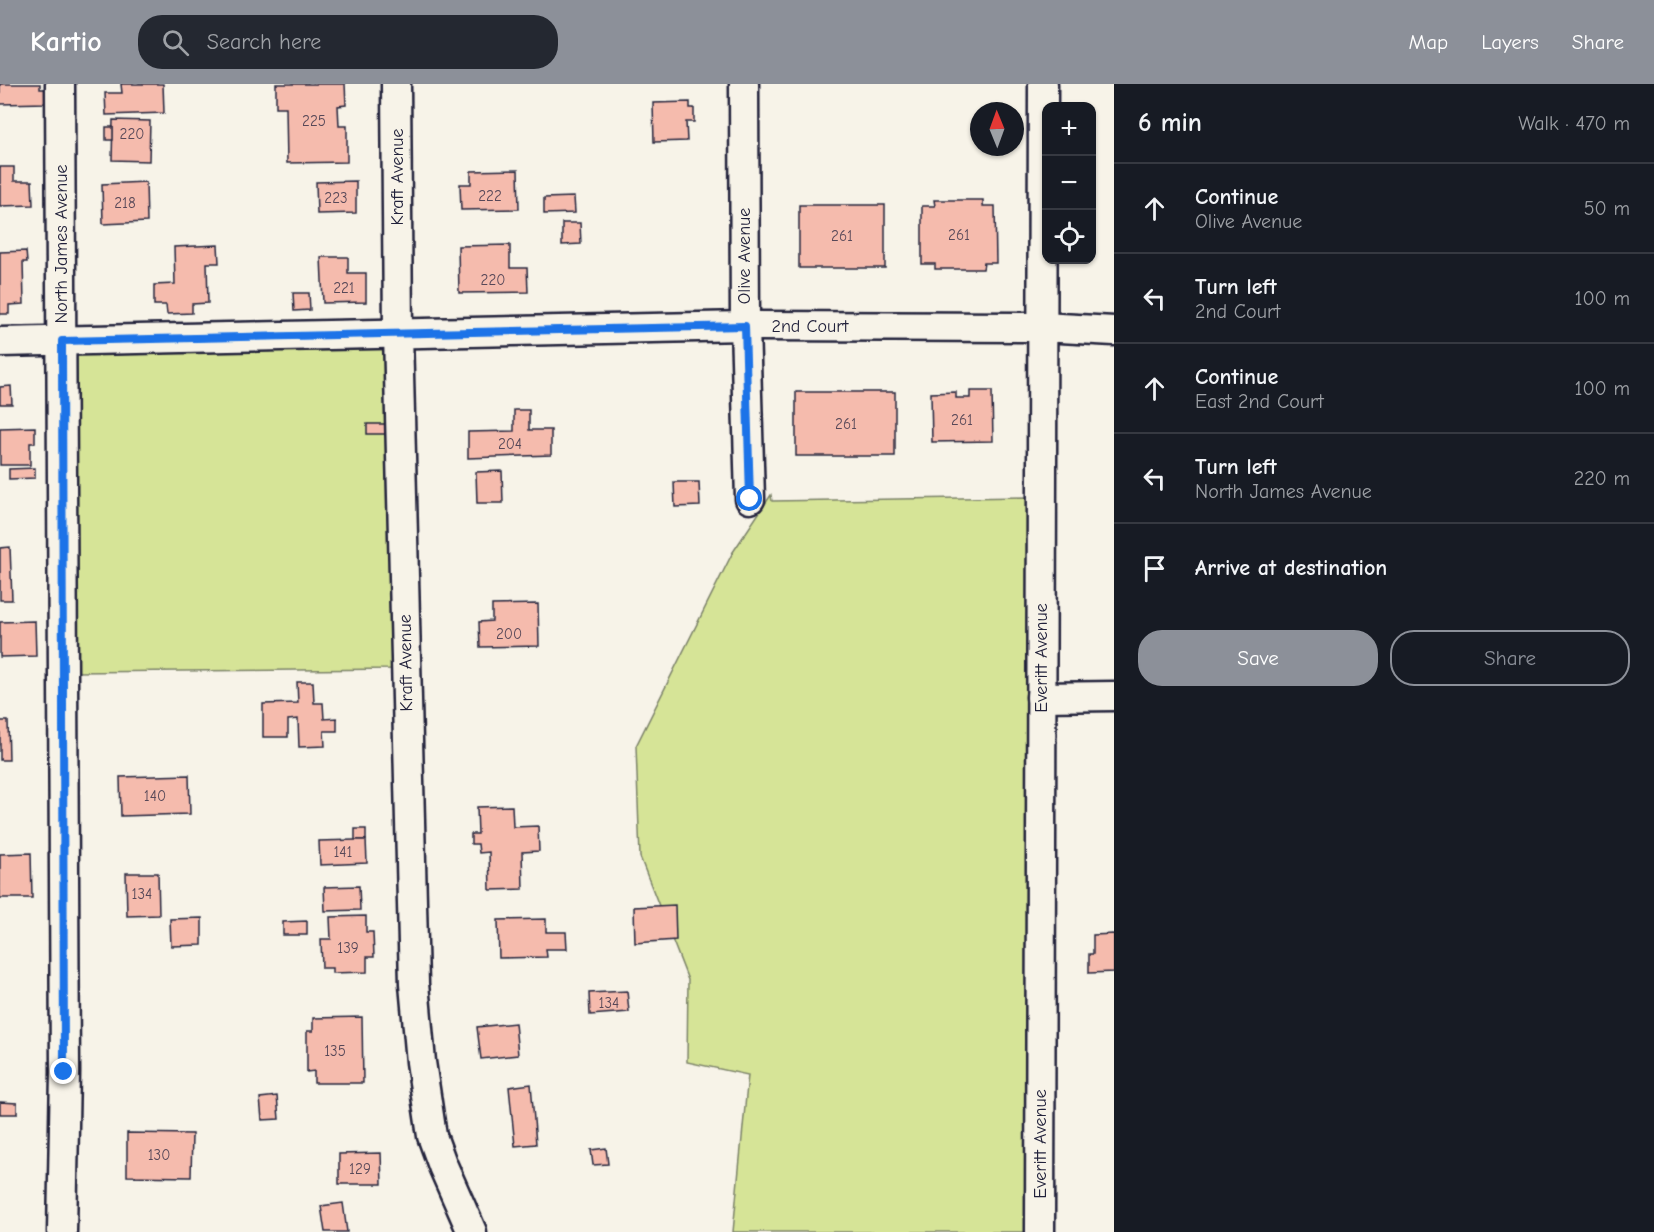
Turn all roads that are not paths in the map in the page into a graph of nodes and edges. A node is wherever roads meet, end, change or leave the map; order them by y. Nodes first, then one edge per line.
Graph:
1 (60, 84) edge
2 (396, 84) edge
3 (744, 84) edge
4 (1043, 84) edge
5 (745, 326) junction
6 (1042, 327) junction
7 (1114, 331) edge
8 (398, 333) junction
9 (62, 341) junction
10 (0, 342) edge
11 (750, 499) dead end
12 (1114, 696) edge
13 (1041, 697) junction
14 (62, 1232) edge
15 (472, 1232) edge
16 (1040, 1232) edge

1 - 9 street, North James Avenue
2 - 8 street, Kraft Avenue
3 - 5 street, Olive Avenue
4 - 6 street, Everitt Avenue
5 - 6 street, 2nd Court
5 - 8 street, 2nd Court
5 - 11 street, Olive Avenue
6 - 7 street, 2nd Court
6 - 13 street, Everitt Avenue
8 - 9 street, 2nd Court
8 - 15 street, Kraft Avenue
9 - 10 street, 2nd Court
9 - 14 street, North James Avenue
12 - 13 street
13 - 16 street, Everitt Avenue

